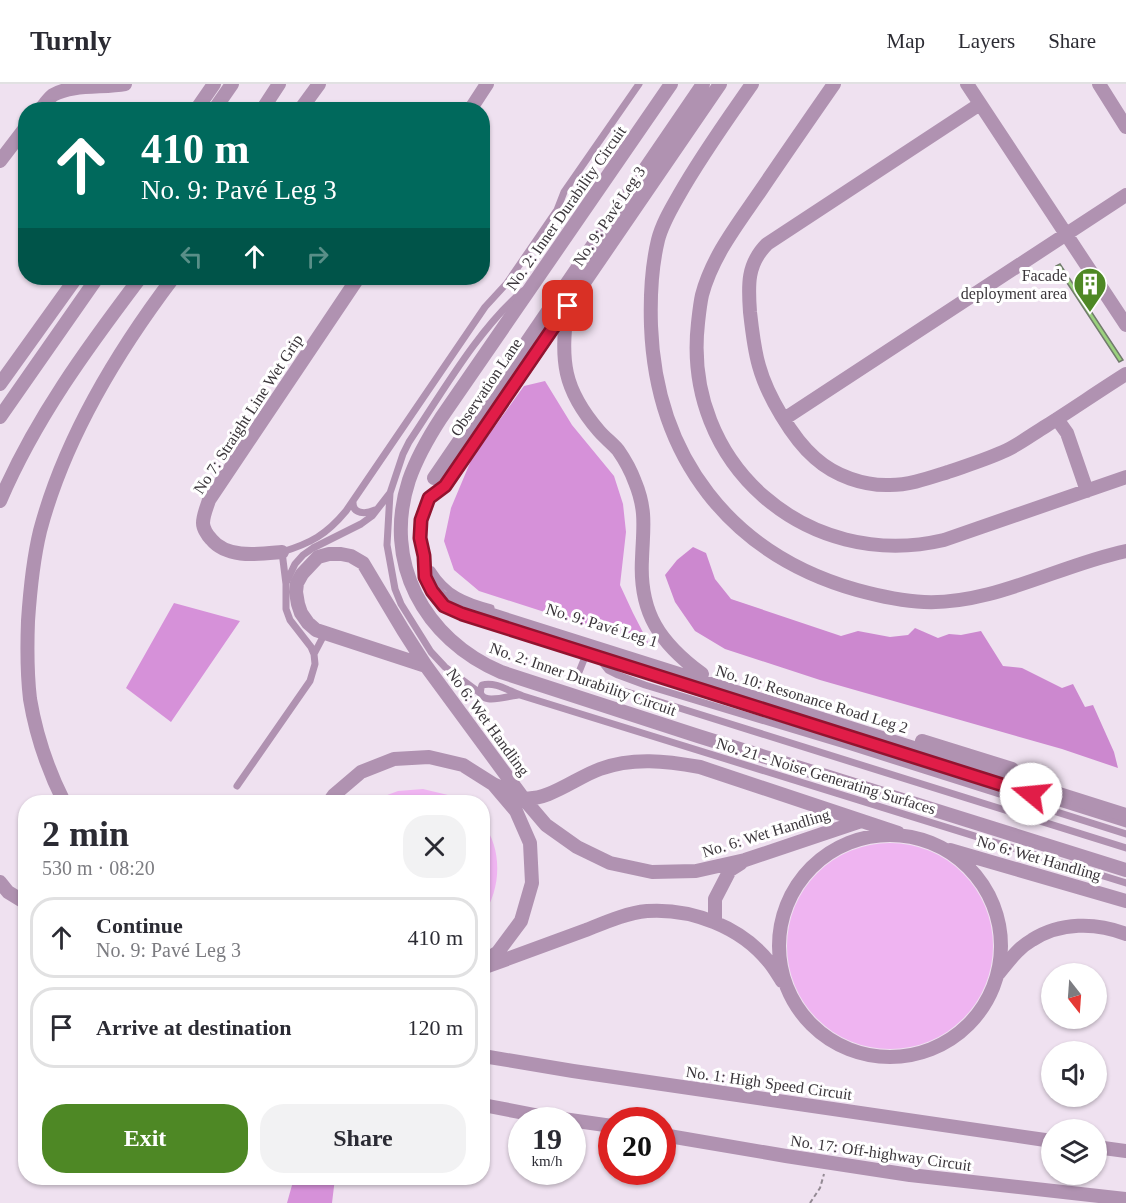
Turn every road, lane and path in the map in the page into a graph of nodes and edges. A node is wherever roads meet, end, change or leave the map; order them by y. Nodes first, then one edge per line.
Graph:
1 (58, 84) edge
2 (125, 84) edge
3 (214, 84) edge
4 (232, 84) edge
5 (279, 84) edge
6 (319, 84) edge
7 (487, 84) edge
8 (639, 84) edge
9 (671, 84) edge
10 (703, 84) edge
11 (710, 84) edge
12 (720, 84) edge
13 (752, 84) edge
14 (834, 84) edge
15 (967, 84) edge
16 (1099, 84) edge
17 (45, 102) edge
18 (46, 102) edge
19 (202, 102) edge
20 (220, 102) edge
21 (267, 102) edge
22 (306, 102) edge
23 (475, 102) edge
24 (980, 104) junction
25 (1126, 127) edge
26 (18, 137) edge
27 (0, 161) edge
28 (1126, 195) edge
29 (1066, 234) junction
30 (534, 282) junction
31 (71, 285) edge
32 (92, 285) edge
33 (135, 285) edge
34 (168, 285) edge
35 (353, 285) edge
36 (568, 306) junction
37 (1126, 325) edge
38 (1126, 374) edge
39 (0, 384) edge
40 (0, 417) edge
41 (784, 419) junction
42 (1057, 419) junction
43 (1126, 477) edge
44 (439, 482) junction
45 (1087, 491) junction
46 (390, 493) junction
47 (429, 498) junction
48 (0, 501) edge
49 (352, 501) junction
50 (377, 509) junction
51 (1126, 551) edge
52 (282, 552) junction
53 (424, 556) junction
54 (286, 584) junction
55 (490, 611) junction
56 (325, 633) junction
57 (587, 652) junction
58 (314, 654) junction
59 (596, 655) junction
60 (426, 666) junction
61 (702, 674) junction
62 (480, 693) junction
63 (519, 695) junction
64 (493, 784) junction
65 (237, 786) dead end
66 (61, 795) edge
67 (334, 795) edge
68 (523, 798) junction
69 (1126, 805) edge
70 (1126, 815) edge
71 (861, 821) junction
72 (1126, 824) edge
73 (1126, 834) edge
74 (906, 836) junction
75 (943, 848) junction
76 (1126, 848) edge
77 (745, 860) junction
78 (1126, 870) edge
79 (0, 882) edge
80 (1126, 883) edge
81 (18, 898) edge
82 (1126, 901) edge
83 (715, 922) junction
84 (1126, 934) edge
85 (490, 957) edge
86 (490, 965) edge
87 (999, 973) junction
88 (786, 988) junction
89 (490, 1057) edge
90 (490, 1106) edge
91 (598, 1124) edge
92 (676, 1137) edge
93 (1041, 1139) edge
94 (1107, 1148) edge
95 (1126, 1151) edge
96 (826, 1162) junction
97 (1096, 1199) edge
98 (1126, 1199) edge
99 (810, 1203) edge

1 - 17 street
2 - 18 street
3 - 19 street
4 - 20 street
5 - 21 street
6 - 22 street
7 - 23 street
8 - 49 lane
9 - 30 street, No. 2: Inner Durability Circuit
10 - 44 street
11 - 47 lane, Observation Lane
12 - 36 street, No. 9: Pavé Leg 3
13 - 51 street
14 - 45 street
15 - 24 street
16 - 25 street
24 - 29 street
24 - 41 street
26 - 27 street
28 - 29 street
29 - 37 street
29 - 41 street
30 - 46 lane
30 - 78 street, No. 2: Inner Durability Circuit
31 - 39 street
32 - 40 street
33 - 48 street
34 - 66 street
35 - 52 street, No 7: Straight Line Wet Grip
36 - 44 street, No. 9: Pavé Leg 3
36 - 61 street
38 - 42 street
41 - 42 street
42 - 45 street
43 - 45 street
44 - 47 lane
44 - 47 lane
46 - 50 lane
46 - 62 lane
47 - 53 lane, Observation Lane
49 - 50 lane
49 - 52 lane
50 - 54 lane
52 - 54 lane
53 - 55 lane
53 - 57 lane, Observation Lane
54 - 58 lane
55 - 61 street, No. 9: Pavé Leg 1
55 - 70 street, No. 10: Resonance Road Leg 2
56 - 58 lane
56 - 60 street, No 6: Wet Handling
56 - 60 street, No 6: Wet Handling
57 - 59 lane, Observation Lane
57 - 76 lane
58 - 65 lane
59 - 72 lane, Observation Lane
59 - 73 lane
60 - 68 street, No 6: Wet Handling
61 - 69 street, No. 9: Pavé Leg 1
62 - 63 lane
62 - 63 lane, No. 21 - Noise Generating Surfaces
63 - 80 lane, No. 21 - Noise Generating Surfaces
64 - 67 street, No 6: Wet Handling
64 - 68 street, No. 6: Wet Handling
64 - 85 street, No 6: Wet Handling
68 - 71 street, No. 6: Wet Handling
68 - 77 street, No. 6: Wet Handling
71 - 74 street, No. 6: Wet Handling
71 - 77 street, No. 6: Wet Handling
74 - 75 street, No 6: Wet Handling
74 - 88 street, No 6: Wet Handling
75 - 82 street, No 6: Wet Handling
75 - 87 street, No 6: Wet Handling
77 - 83 street
79 - 81 street
83 - 86 street
83 - 88 street
84 - 87 street, No 6: Wet Handling
87 - 88 street, No 6: Wet Handling
89 - 93 street, No. 1: High Speed Circuit
90 - 91 street
92 - 96 street, No. 17: Off-highway Circuit
94 - 95 street
96 - 97 street, No. 17: Off-highway Circuit
96 - 99 path
97 - 98 street, No. 17: Off-highway Circuit

